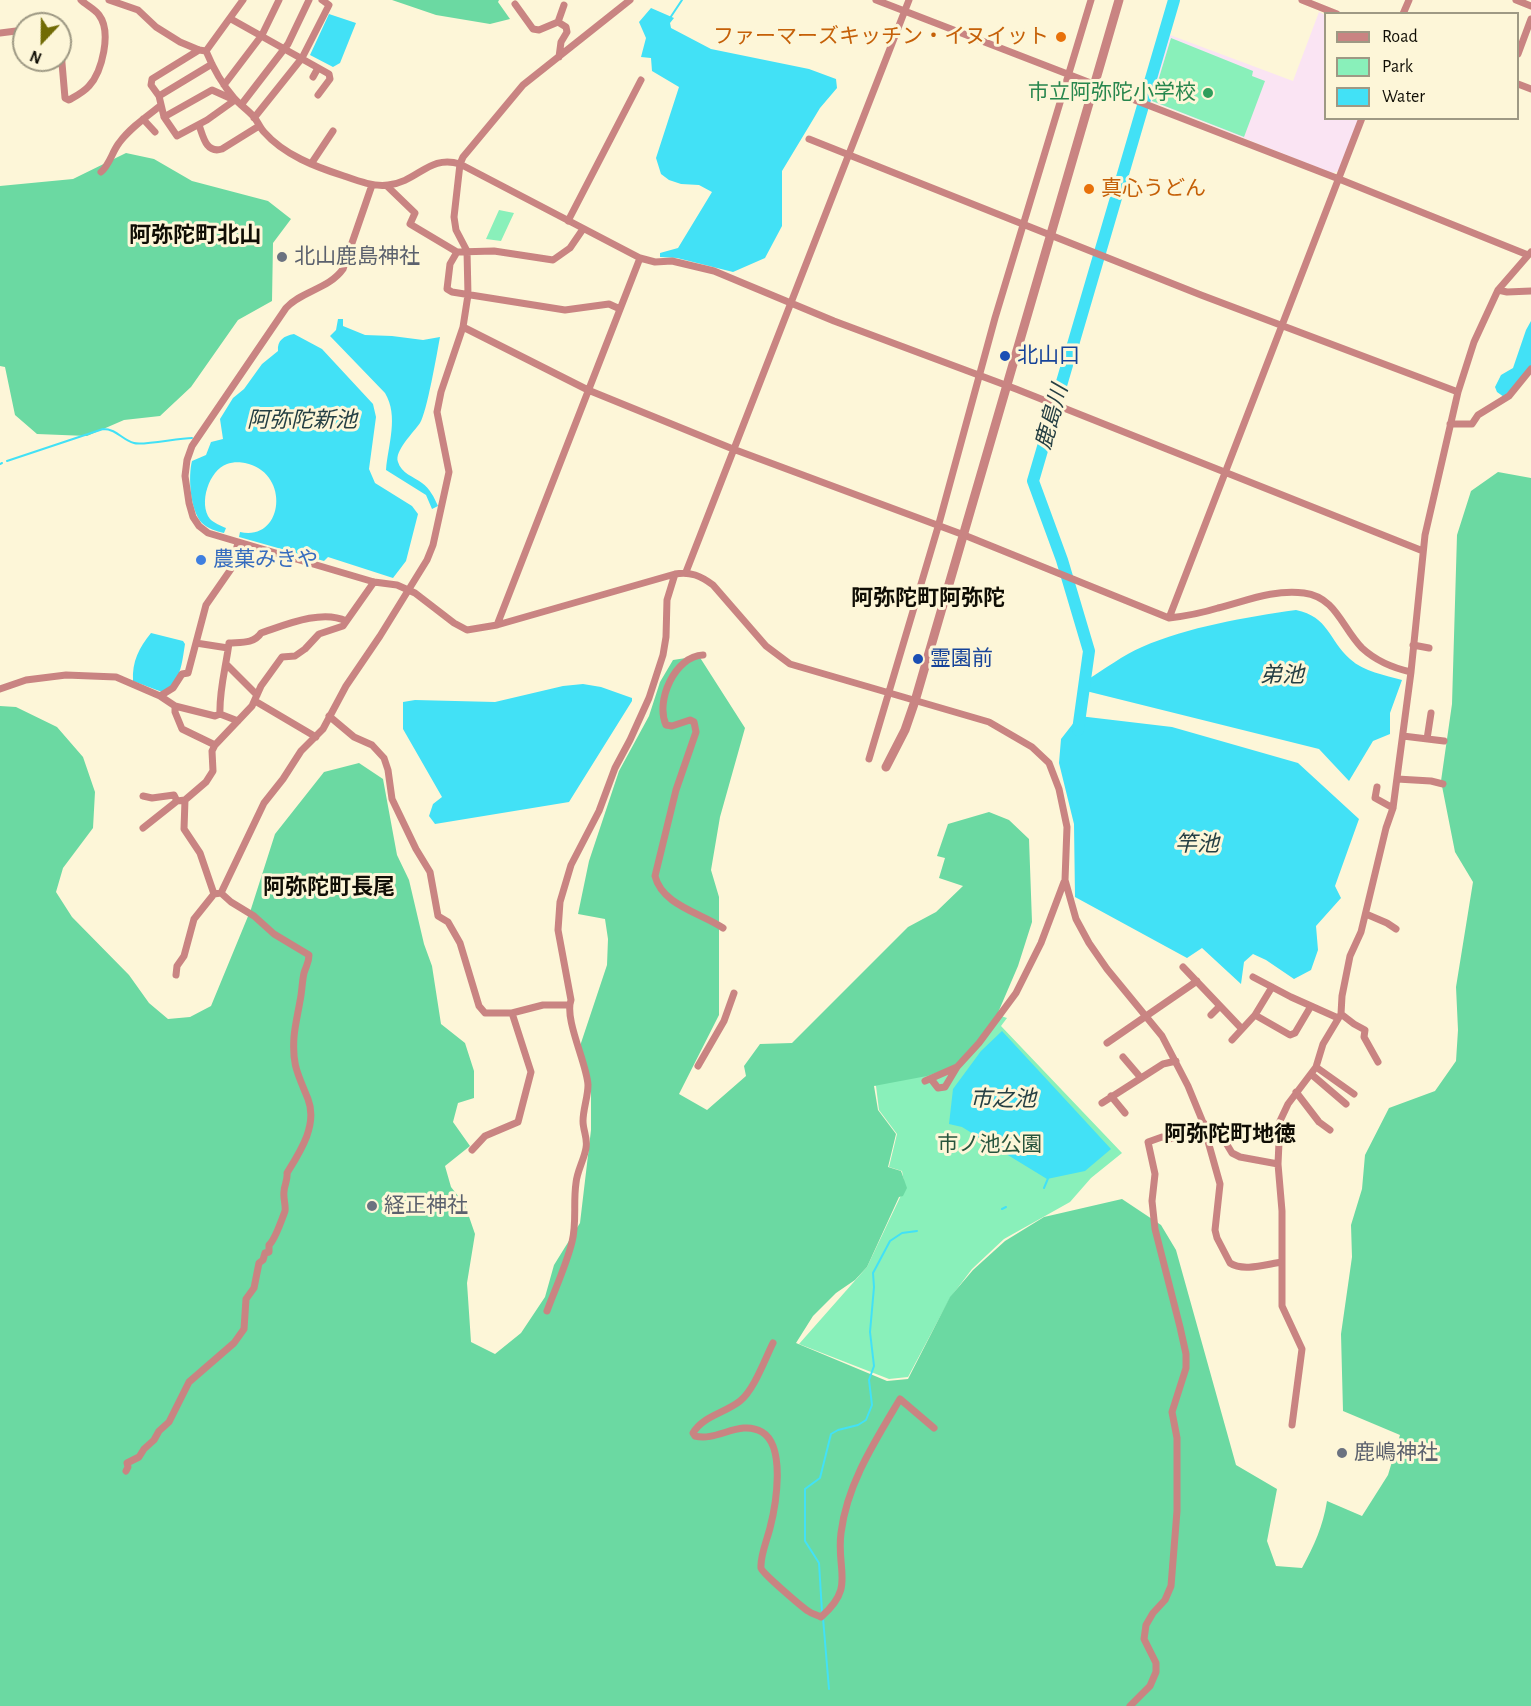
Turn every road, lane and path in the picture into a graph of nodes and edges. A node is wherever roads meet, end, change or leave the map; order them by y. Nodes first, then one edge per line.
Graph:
1 (81, 0) edge
2 (109, 0) edge
3 (243, 0) edge
4 (279, 0) edge
5 (309, 0) edge
6 (322, 0) edge
7 (630, 0) edge
8 (876, 0) edge
9 (909, 0) edge
10 (1091, 0) edge
11 (1119, 0) edge
12 (1302, 0) edge
13 (1516, 0) edge
14 (515, 4) dead end
15 (564, 5) dead end
16 (1531, 6) edge
17 (905, 12) junction
18 (1332, 12) edge
19 (231, 18) junction
20 (1531, 19) edge
21 (558, 22) junction
22 (262, 35) junction
23 (285, 48) junction
24 (203, 50) junction
25 (1519, 51) edge
26 (558, 57) junction
27 (302, 58) junction
28 (212, 64) junction
29 (318, 68) junction
30 (62, 72) edge
31 (1069, 75) junction
32 (313, 77) dead end
33 (641, 80) dead end
34 (224, 85) junction
35 (1095, 85) junction
36 (318, 95) dead end
37 (159, 96) junction
38 (238, 102) junction
39 (160, 106) junction
40 (164, 117) junction
41 (254, 118) junction
42 (143, 119) junction
43 (1361, 120) edge
44 (199, 124) junction
45 (259, 126) junction
46 (333, 131) dead end
47 (155, 132) dead end
48 (809, 139) dead end
49 (848, 155) junction
50 (311, 164) junction
51 (460, 164) junction
52 (101, 172) dead end
53 (1339, 179) junction
54 (372, 185) junction
55 (387, 186) junction
56 (568, 221) junction
57 (1025, 224) junction
58 (583, 229) junction
59 (1052, 235) junction
60 (467, 251) junction
61 (457, 252) junction
62 (1528, 257) edge
63 (640, 258) junction
64 (1498, 290) junction
65 (1531, 291) edge
66 (468, 295) junction
67 (789, 303) junction
68 (620, 309) junction
69 (1282, 325) junction
70 (463, 327) junction
71 (1531, 369) edge
72 (981, 375) junction
73 (1008, 386) junction
74 (588, 390) junction
75 (1458, 392) junction
76 (1450, 424) junction
77 (734, 449) junction
78 (1225, 471) junction
79 (938, 527) junction
80 (964, 535) junction
81 (238, 543) junction
82 (1423, 551) junction
83 (686, 572) junction
84 (675, 574) junction
85 (374, 582) junction
86 (407, 589) junction
87 (1169, 618) junction
88 (346, 621) junction
89 (496, 625) junction
90 (196, 644) junction
91 (1413, 645) junction
92 (228, 648) junction
93 (1429, 648) dead end
94 (703, 655) dead end
95 (227, 665) junction
96 (1411, 672) junction
97 (0, 689) edge
98 (887, 693) junction
99 (160, 696) junction
100 (256, 698) junction
101 (915, 701) junction
102 (175, 706) junction
103 (1431, 713) dead end
104 (220, 714) junction
105 (328, 716) junction
106 (238, 721) junction
107 (1402, 736) junction
108 (316, 737) junction
109 (1427, 739) junction
110 (1444, 741) dead end
111 (215, 745) junction
112 (869, 759) dead end
113 (886, 767) dead end
114 (1397, 779) junction
115 (1443, 784) dead end
116 (1377, 787) dead end
117 (143, 796) dead end
118 (181, 800) junction
119 (1393, 808) junction
120 (143, 828) dead end
121 (1065, 880) junction
122 (218, 893) junction
123 (1366, 914) junction
124 (723, 928) dead end
125 (1396, 929) dead end
126 (1183, 967) dead end
127 (176, 975) dead end
128 (1253, 977) dead end
129 (1197, 981) junction
130 (1272, 987) junction
131 (734, 993) dead end
132 (569, 1005) junction
133 (1220, 1006) junction
134 (1311, 1006) junction
135 (512, 1013) junction
136 (1211, 1015) dead end
137 (1255, 1015) junction
138 (1340, 1016) junction
139 (1146, 1018) junction
140 (1242, 1029) junction
141 (1232, 1040) dead end
142 (1107, 1043) dead end
143 (1123, 1056) dead end
144 (1176, 1061) junction
145 (1378, 1062) dead end
146 (698, 1066) dead end
147 (957, 1067) junction
148 (1316, 1067) junction
149 (1311, 1074) junction
150 (1141, 1078) junction
151 (1296, 1092) junction
152 (1354, 1094) dead end
153 (1111, 1096) junction
154 (1102, 1103) dead end
155 (1346, 1104) dead end
156 (1125, 1113) dead end
157 (1202, 1120) junction
158 (1205, 1130) junction
159 (1330, 1130) dead end
160 (472, 1150) dead end
161 (1278, 1164) junction
162 (1282, 1262) junction
163 (547, 1311) dead end
164 (773, 1343) dead end
165 (1292, 1425) dead end
166 (934, 1428) dead end
167 (126, 1471) dead end
168 (1130, 1706) edge

1 - 30 street
2 - 24 street
3 - 19 street
4 - 22 street
5 - 23 street
6 - 27 street
7 - 26 street
8 - 17 street
9 - 17 street
10 - 31 street
11 - 35 street
12 - 18 street
13 - 16 street
14 - 21 street
15 - 21 street
17 - 31 street
17 - 49 street
19 - 22 street
19 - 24 street
20 - 25 street
21 - 26 street
22 - 23 street
22 - 34 street
23 - 27 street
23 - 38 street
24 - 28 street
24 - 37 street
26 - 51 street
27 - 29 street
27 - 41 street
28 - 34 street
28 - 37 street
29 - 32 street
29 - 36 street
31 - 35 street
31 - 57 street
33 - 56 street
34 - 38 street
35 - 53 street
35 - 59 street
37 - 39 street
38 - 40 street
38 - 41 street
38 - 44 street
39 - 40 street
39 - 42 street
40 - 44 street
41 - 45 street
42 - 47 street
42 - 52 street
43 - 53 street
44 - 45 street
45 - 50 street
46 - 50 street
48 - 49 street
49 - 57 street
49 - 67 street
50 - 54 street
51 - 55 street
51 - 56 street
51 - 60 street
53 - 62 street
53 - 69 street
54 - 55 street
54 - 81 street
55 - 61 street
56 - 58 street
57 - 59 street
57 - 72 street
58 - 60 street
58 - 63 street
59 - 69 street
59 - 73 street
60 - 61 street
60 - 66 street
61 - 66 street
62 - 64 street
63 - 67 street
63 - 68 street
64 - 65 street
64 - 75 street
66 - 68 street
66 - 70 street
67 - 72 street
67 - 77 street
68 - 74 street
69 - 75 street
69 - 78 street
70 - 74 street
70 - 86 street
71 - 76 street
72 - 73 street
72 - 79 street
73 - 78 street
73 - 80 street
74 - 77 street
74 - 89 street
75 - 76 street
76 - 82 street
77 - 79 street
77 - 83 street
78 - 82 street
78 - 87 street
79 - 80 street
79 - 98 street
80 - 87 street
80 - 101 street
81 - 85 street
81 - 90 street
82 - 91 street
83 - 84 street
83 - 98 street
84 - 89 street
84 - 132 street
85 - 86 street
85 - 88 street
86 - 89 street
86 - 105 street
87 - 96 street
88 - 92 street
88 - 100 street
90 - 92 street
90 - 99 street
91 - 93 street
91 - 96 street
92 - 95 street
94 - 124 street
95 - 100 street
95 - 104 street
96 - 107 street
97 - 99 street
98 - 101 street
98 - 112 street
99 - 102 street
100 - 106 street
100 - 108 street
101 - 113 street
101 - 121 street
102 - 104 street
102 - 111 street
103 - 109 street
104 - 106 street
105 - 108 street
105 - 135 street
106 - 111 street
107 - 109 street
107 - 114 street
108 - 122 street
109 - 110 street
111 - 118 street
114 - 115 street
114 - 119 street
116 - 119 street
117 - 118 street
118 - 120 street
118 - 122 street
119 - 123 street
121 - 139 street
121 - 147 street
122 - 127 street
122 - 167 street
123 - 125 street
123 - 138 street
126 - 129 street
128 - 130 street
129 - 133 street
129 - 139 street
130 - 134 street
130 - 137 street
131 - 146 street
132 - 135 street
132 - 163 street
133 - 136 street
133 - 140 street
134 - 137 street
134 - 138 street
135 - 160 street
137 - 140 street
138 - 145 street
138 - 148 street
139 - 142 street
139 - 144 street
140 - 141 street
143 - 150 street
144 - 150 street
144 - 157 street
147 - 147 street
148 - 149 street
148 - 152 street
149 - 151 street
149 - 155 street
150 - 153 street
151 - 159 street
151 - 161 street
153 - 154 street
153 - 156 street
157 - 158 street
157 - 161 street
158 - 162 street
158 - 168 street
161 - 162 street
162 - 165 street
164 - 166 street

